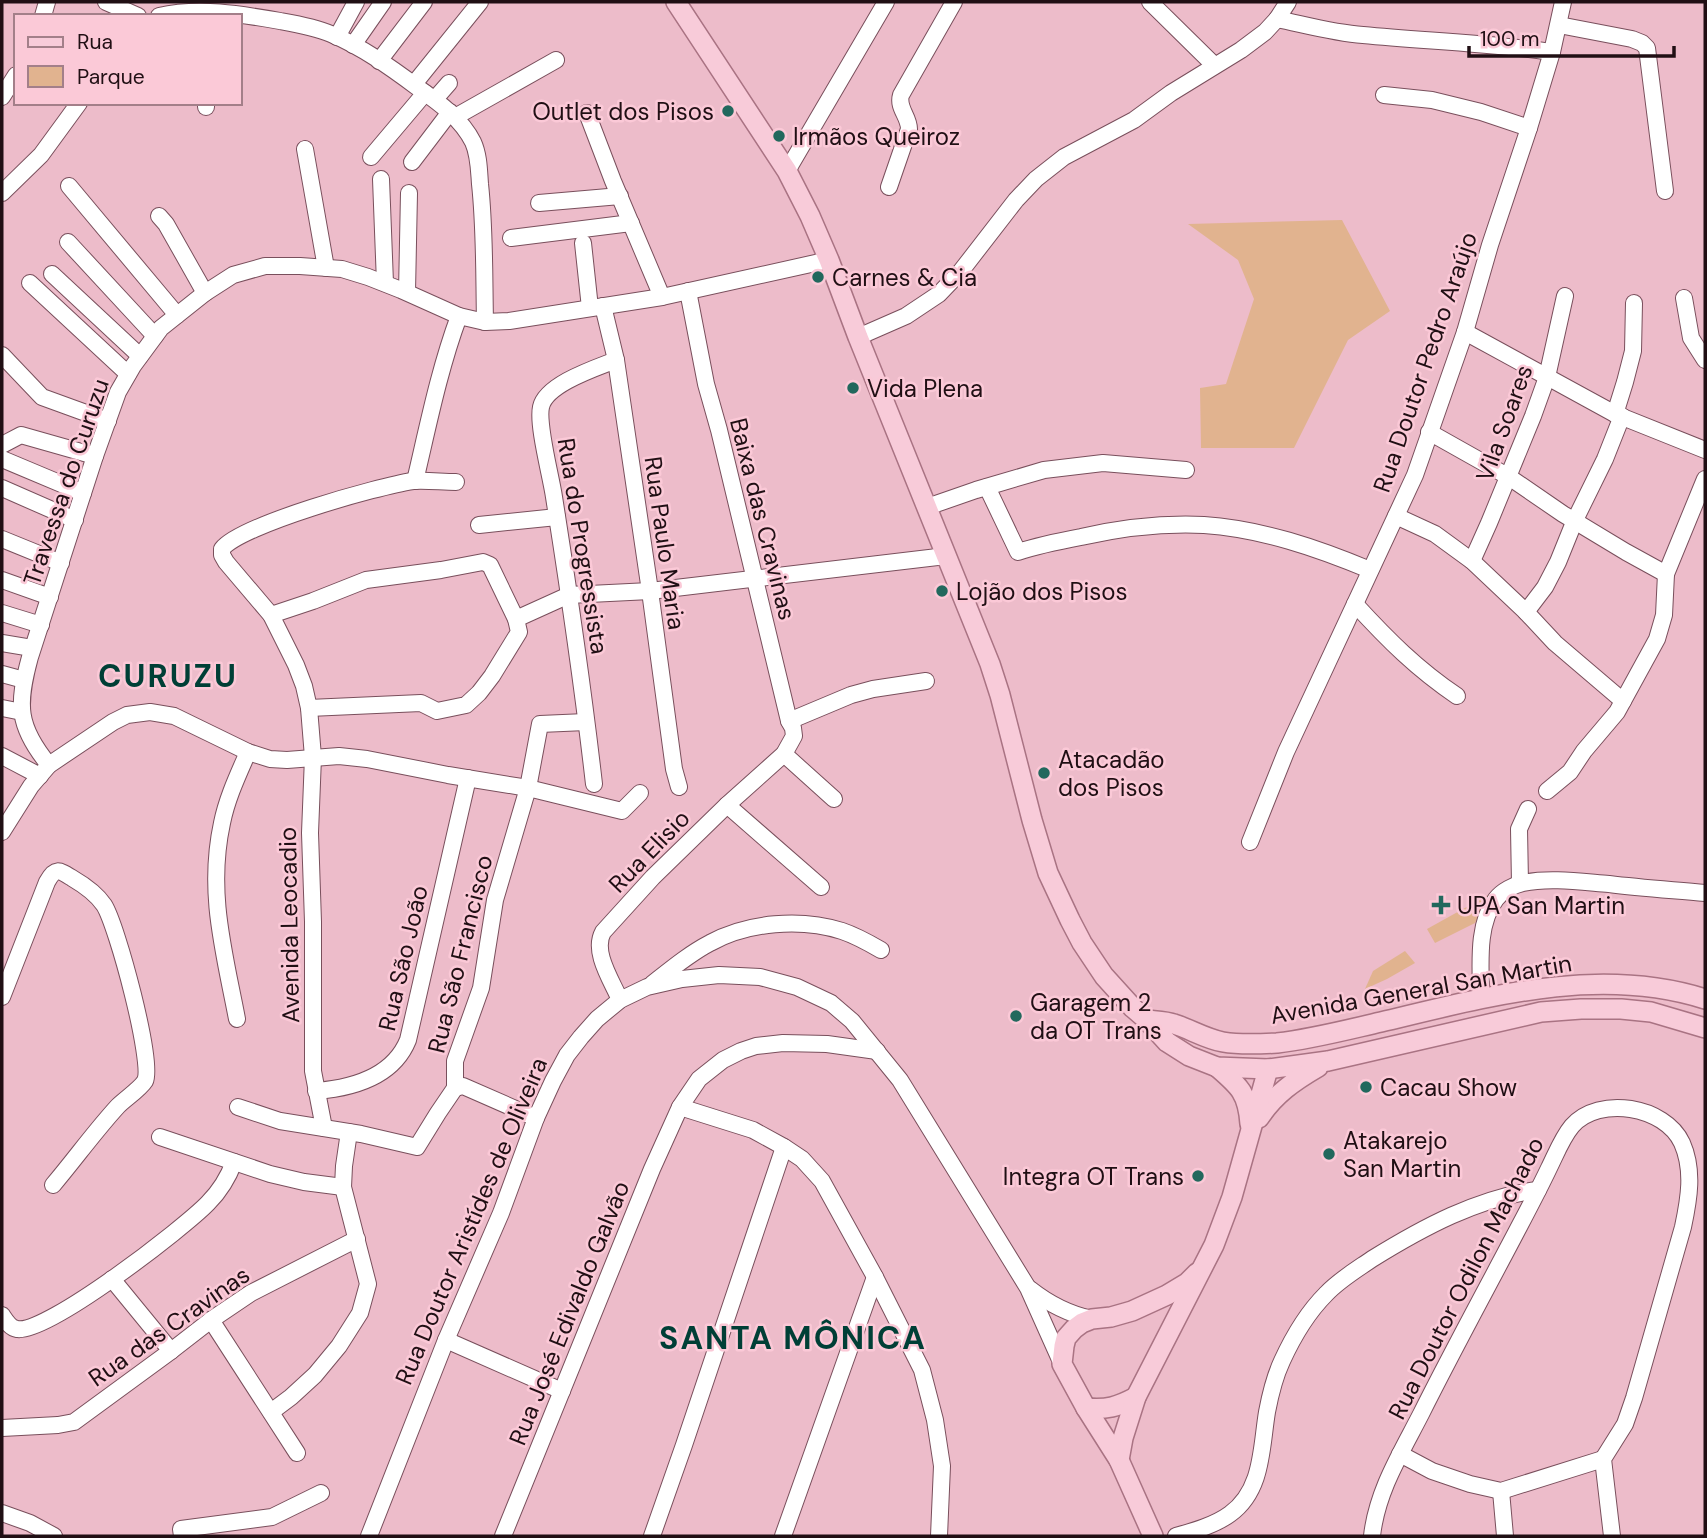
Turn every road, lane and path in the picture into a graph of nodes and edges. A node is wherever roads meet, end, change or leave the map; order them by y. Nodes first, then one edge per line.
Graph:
1 (109, 2) edge
2 (355, 2) edge
3 (383, 2) edge
4 (424, 2) edge
5 (480, 2) edge
6 (676, 2) edge
7 (886, 2) edge
8 (954, 2) edge
9 (1150, 2) edge
10 (1288, 2) edge
11 (1563, 2) edge
12 (240, 8) edge
13 (134, 14) edge
14 (166, 14) edge
15 (217, 14) edge
16 (1278, 19) junction
17 (1559, 25) junction
18 (337, 37) junction
19 (353, 44) junction
20 (1552, 52) junction
21 (556, 60) dead end
22 (379, 61) junction
23 (1214, 65) junction
24 (14, 78) edge
25 (449, 83) dead end
26 (424, 92) junction
27 (1384, 95) dead end
28 (2, 97) edge
29 (78, 105) edge
30 (587, 113) dead end
31 (452, 115) junction
32 (1529, 128) junction
33 (305, 149) dead end
34 (371, 157) dead end
35 (412, 162) dead end
36 (787, 171) junction
37 (381, 178) dead end
38 (69, 186) dead end
39 (889, 187) dead end
40 (1665, 191) dead end
41 (2, 193) edge
42 (410, 194) dead end
43 (620, 196) junction
44 (539, 203) dead end
45 (159, 216) dead end
46 (631, 223) junction
47 (511, 238) dead end
48 (68, 242) dead end
49 (583, 243) dead end
50 (829, 260) junction
51 (326, 268) junction
52 (52, 274) dead end
53 (30, 283) dead end
54 (385, 284) junction
55 (688, 291) junction
56 (407, 292) junction
57 (205, 293) junction
58 (1565, 296) dead end
59 (662, 297) junction
60 (1684, 298) dead end
61 (1634, 303) dead end
62 (596, 307) junction
63 (177, 315) junction
64 (459, 316) junction
65 (485, 322) junction
66 (1465, 332) junction
67 (155, 336) junction
68 (858, 337) junction
69 (2, 355) edge
70 (140, 356) junction
71 (616, 359) junction
72 (1705, 360) edge
73 (128, 374) junction
74 (1547, 377) junction
75 (1618, 415) junction
76 (108, 421) junction
77 (1429, 432) junction
78 (2, 445) edge
79 (1705, 450) edge
80 (95, 456) junction
81 (2, 459) edge
82 (1186, 470) dead end
83 (1509, 477) junction
84 (1705, 479) edge
85 (415, 481) junction
86 (456, 482) dead end
87 (987, 487) junction
88 (2, 488) edge
89 (83, 493) junction
90 (927, 507) junction
91 (1396, 516) junction
92 (557, 517) junction
93 (75, 520) junction
94 (1575, 520) junction
95 (479, 525) dead end
96 (2, 539) edge
97 (946, 556) junction
98 (1472, 561) junction
99 (61, 564) junction
100 (1370, 570) junction
101 (1666, 575) junction
102 (755, 579) junction
103 (2, 580) edge
104 (650, 591) junction
105 (569, 596) junction
106 (50, 597) junction
107 (1355, 604) junction
108 (1526, 612) junction
109 (2, 613) edge
110 (271, 615) junction
111 (516, 619) junction
112 (41, 625) junction
113 (2, 643) edge
114 (33, 648) junction
115 (2, 674) edge
116 (24, 680) junction
117 (926, 681) dead end
118 (1457, 696) dead end
119 (1623, 701) junction
120 (2, 708) edge
121 (309, 708) junction
122 (22, 712) junction
123 (789, 721) junction
124 (586, 722) junction
125 (789, 747) junction
126 (248, 752) junction
127 (2, 757) edge
128 (313, 757) junction
129 (45, 771) junction
130 (468, 778) junction
131 (594, 783) dead end
132 (680, 787) dead end
133 (528, 788) junction
134 (1547, 791) dead end
135 (640, 793) dead end
136 (834, 799) dead end
137 (726, 805) junction
138 (1528, 809) dead end
139 (2, 831) edge
140 (1250, 842) dead end
141 (1520, 883) junction
142 (821, 887) dead end
143 (1705, 893) edge
144 (881, 950) dead end
145 (648, 987) junction
146 (2, 997) edge
147 (1481, 998) junction
148 (1705, 999) edge
149 (620, 1000) junction
150 (237, 1018) dead end
151 (1147, 1020) junction
152 (1705, 1028) edge
153 (1319, 1037) junction
154 (877, 1051) junction
155 (1328, 1061) junction
156 (1217, 1067) junction
157 (1268, 1069) junction
158 (455, 1088) junction
159 (316, 1091) junction
160 (238, 1107) dead end
161 (680, 1107) junction
162 (536, 1118) junction
163 (324, 1128) junction
164 (1251, 1131) junction
165 (349, 1132) junction
166 (160, 1137) dead end
167 (784, 1147) junction
168 (233, 1162) junction
169 (53, 1185) dead end
170 (343, 1187) junction
171 (1538, 1190) junction
172 (357, 1239) junction
173 (1203, 1267) junction
174 (875, 1277) junction
175 (112, 1279) junction
176 (1028, 1288) junction
177 (2, 1315) edge
178 (1092, 1319) junction
179 (211, 1320) junction
180 (446, 1340) junction
181 (171, 1351) junction
182 (1062, 1364) junction
183 (562, 1391) junction
184 (1136, 1397) junction
185 (1086, 1408) junction
186 (271, 1412) junction
187 (2, 1428) edge
188 (297, 1453) dead end
189 (1400, 1454) junction
190 (1603, 1459) junction
191 (1119, 1460) junction
192 (1500, 1491) junction
193 (321, 1493) dead end
194 (2, 1513) edge
195 (181, 1533) edge
196 (54, 1536) edge
197 (369, 1536) edge
198 (503, 1536) edge
199 (652, 1536) edge
200 (782, 1536) edge
201 (939, 1536) edge
202 (1153, 1536) edge
203 (1176, 1536) edge
204 (1372, 1536) edge
205 (1505, 1536) edge
206 (1612, 1536) edge

1 - 13 street
2 - 18 street
3 - 19 street
4 - 22 street
5 - 26 street
6 - 36 main road, Avenida General San Martin
7 - 36 street
8 - 39 street
9 - 23 street
10 - 16 street
11 - 17 street, Rua Doutor Pedro Araújo
12 - 15 street
12 - 18 street
14 - 15 street
16 - 20 street
16 - 23 street
17 - 20 street, Rua Doutor Pedro Araújo
17 - 40 street
18 - 19 street
19 - 22 street
20 - 32 street, Rua Doutor Pedro Araújo
21 - 31 street
22 - 26 street
23 - 68 street
24 - 28 street
25 - 26 street
26 - 31 street
26 - 34 street
27 - 32 street
29 - 41 street
30 - 43 street
31 - 35 street
31 - 65 street
32 - 66 street, Rua Doutor Pedro Araújo
33 - 51 street
36 - 50 main road, Avenida General San Martin
37 - 54 street
38 - 63 street
42 - 56 street
43 - 44 street
43 - 46 street
45 - 57 street
46 - 47 street
46 - 59 street
48 - 67 street
49 - 62 street, Rua Paulo Maria
50 - 55 street, Travessa do Curuzu
50 - 68 main road, Avenida General San Martin
51 - 54 street, Travessa do Curuzu
51 - 57 street, Travessa do Curuzu
52 - 70 street
53 - 73 street
54 - 56 street, Travessa do Curuzu
55 - 59 street, Travessa do Curuzu
55 - 102 street, Baixa das Cravinas
56 - 64 street, Travessa do Curuzu
57 - 63 street, Travessa do Curuzu
58 - 74 street, Vila Soares
59 - 62 street, Travessa do Curuzu
60 - 72 street
61 - 75 street
62 - 65 street, Travessa do Curuzu
62 - 71 street, Rua Paulo Maria
63 - 67 street, Travessa do Curuzu
64 - 65 street, Travessa do Curuzu
64 - 85 street
66 - 74 street
66 - 77 street, Rua Doutor Pedro Araújo
67 - 70 street, Travessa do Curuzu
68 - 90 main road, Avenida General San Martin
69 - 76 street
70 - 73 street, Travessa do Curuzu
71 - 92 street, Rua do Progressista
71 - 104 street, Rua Paulo Maria
73 - 76 street, Travessa do Curuzu
74 - 75 street
74 - 83 street, Vila Soares
75 - 79 street
75 - 94 street
76 - 80 street, Travessa do Curuzu
77 - 83 street
77 - 91 street, Rua Doutor Pedro Araújo
78 - 80 street
80 - 89 street, Travessa do Curuzu
81 - 89 street
82 - 87 street
83 - 94 street
83 - 98 street, Vila Soares
84 - 101 street
85 - 86 street
85 - 110 street, Avenida Leocadio
87 - 90 street
87 - 100 street
88 - 93 street
89 - 93 street, Travessa do Curuzu
90 - 97 main road, Avenida General San Martin
91 - 98 street
91 - 100 street, Rua Doutor Pedro Araújo
92 - 95 street
92 - 105 street, Rua do Progressista
93 - 99 street, Travessa do Curuzu
94 - 101 street
94 - 108 street
96 - 99 street
97 - 102 street
97 - 151 main road, Avenida General San Martin
98 - 108 street
99 - 106 street, Travessa do Curuzu
100 - 107 street, Rua Doutor Pedro Araújo
101 - 119 street
102 - 104 street
102 - 123 street, Baixa das Cravinas
103 - 106 street
104 - 105 street
104 - 132 street, Rua Paulo Maria
105 - 111 street
105 - 124 street, Rua do Progressista
106 - 112 street, Travessa do Curuzu
107 - 118 street
107 - 140 street, Rua Doutor Pedro Araújo
108 - 119 street
109 - 112 street
110 - 111 street
110 - 121 street, Avenida Leocadio
111 - 121 street
112 - 114 street, Travessa do Curuzu
113 - 114 street
114 - 116 street, Travessa do Curuzu
115 - 116 street
116 - 122 street, Travessa do Curuzu
117 - 123 street
119 - 134 street
120 - 122 street
121 - 128 street, Avenida Leocadio
122 - 129 street
123 - 125 street, Baixa das Cravinas
124 - 131 street, Rua do Progressista
124 - 133 street, Rua São Francisco
125 - 136 street
125 - 137 street, Rua Elisio
126 - 128 street
126 - 129 street
126 - 150 street
127 - 129 street
128 - 130 street
128 - 159 street, Avenida Leocadio
129 - 139 street
130 - 133 street
130 - 159 street, Rua São João
133 - 135 street
133 - 158 street, Rua São Francisco
137 - 142 street
137 - 149 street, Rua Elisio
138 - 141 street
141 - 143 street
141 - 147 street
144 - 145 street
145 - 149 street, Rua Doutor Aristídes de Oliveira
145 - 154 street, Rua Doutor Aristídes de Oliveira
146 - 169 street
147 - 148 main road, Avenida General San Martin
147 - 153 main road, Avenida General San Martin
149 - 162 street, Rua Doutor Aristídes de Oliveira
151 - 153 main road, Avenida General San Martin
151 - 156 main road, Avenida General San Martin
152 - 155 main road, Avenida General San Martin
153 - 157 main road
154 - 161 street, Rua José Edivaldo Galvão
154 - 176 street, Rua Doutor Aristídes de Oliveira
155 - 157 main road, Avenida General San Martin
155 - 164 main road
156 - 157 main road, Avenida General San Martin
156 - 164 main road
157 - 164 main road
158 - 162 street, Rua São Francisco
158 - 165 street
159 - 163 street, Avenida Leocadio
160 - 163 street
161 - 167 street
161 - 183 street, Rua José Edivaldo Galvão
162 - 180 street, Rua Doutor Aristídes de Oliveira
163 - 165 street
164 - 173 main road
165 - 170 street
166 - 168 street
167 - 174 street
167 - 199 street
168 - 170 street
168 - 175 street
170 - 172 street
171 - 189 street, Rua Doutor Odilon Machado
171 - 190 street, Rua Doutor Odilon Machado
171 - 203 street
172 - 179 street, Rua das Cravinas
172 - 186 street
173 - 178 main road
173 - 184 main road
174 - 200 street
174 - 201 street
175 - 177 street
175 - 181 street
176 - 178 street, Rua Doutor Aristídes de Oliveira
176 - 182 street, Rua Doutor Aristídes de Oliveira
178 - 182 main road
179 - 181 street, Rua das Cravinas
179 - 186 street
180 - 183 street
180 - 197 street, Rua Doutor Aristídes de Oliveira
181 - 187 street, Rua das Cravinas
182 - 185 main road, Rua Doutor Aristídes de Oliveira
183 - 198 street, Rua José Edivaldo Galvão
184 - 185 main road
184 - 191 main road
185 - 191 main road, Rua Doutor Aristídes de Oliveira
186 - 188 street
189 - 192 street
189 - 204 street, Rua Doutor Odilon Machado
190 - 192 street
190 - 206 street
191 - 202 main road, Rua Doutor Aristídes de Oliveira
192 - 205 street
193 - 195 street
194 - 196 street

